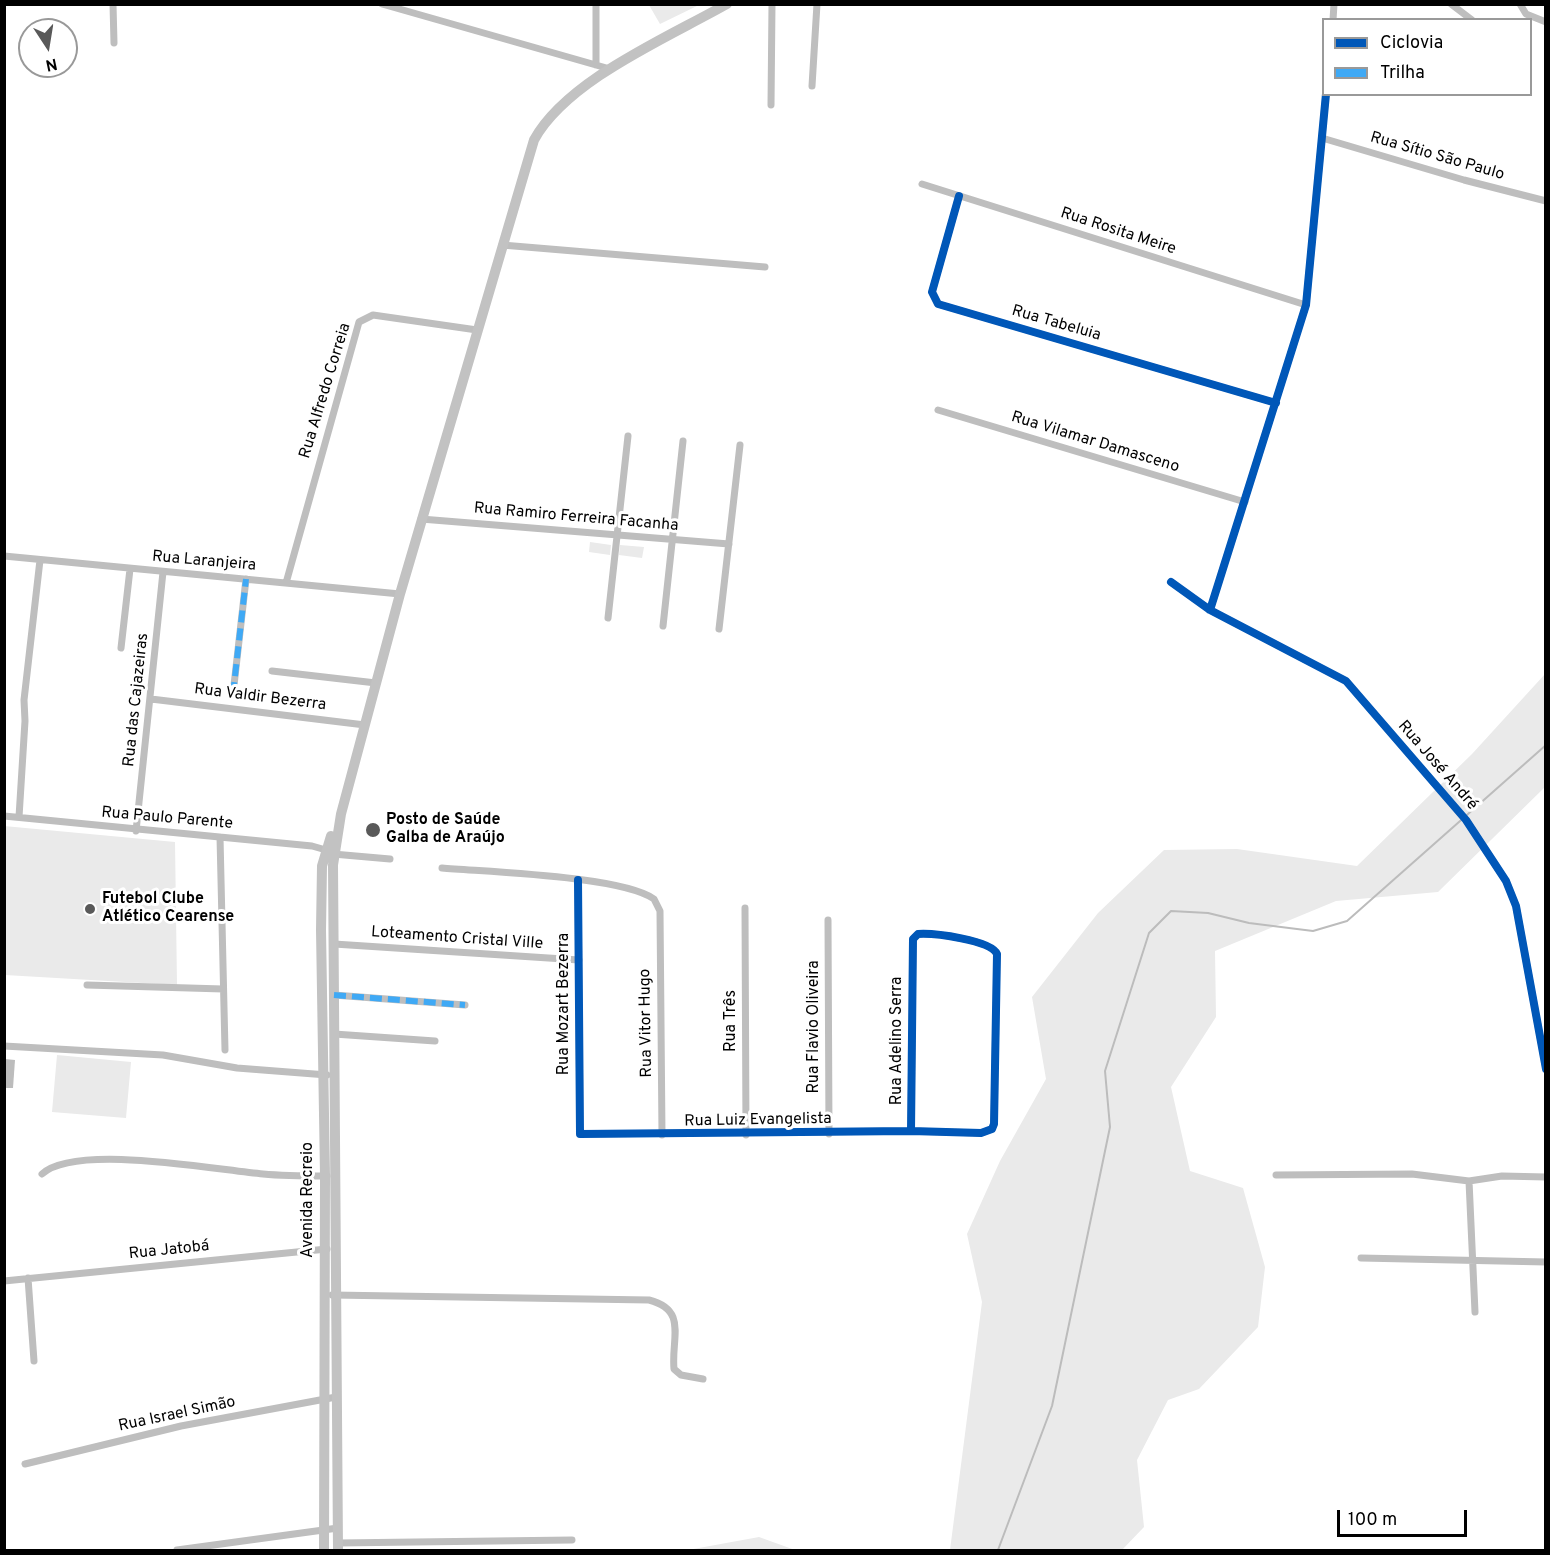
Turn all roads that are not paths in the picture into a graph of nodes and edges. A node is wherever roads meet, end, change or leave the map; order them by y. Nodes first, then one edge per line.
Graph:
1 (113, 4) edge
2 (382, 4) edge
3 (596, 4) edge
4 (727, 4) edge
5 (772, 4) edge
6 (817, 4) edge
7 (1451, 4) edge
8 (1520, 4) edge
9 (1469, 18) edge
10 (1545, 22) edge
11 (114, 43) dead end
12 (596, 64) junction
13 (611, 69) junction
14 (812, 86) dead end
15 (1326, 96) edge
16 (771, 105) dead end
17 (1322, 138) junction
18 (922, 184) dead end
19 (959, 196) junction
20 (1545, 201) edge
21 (502, 245) junction
22 (765, 267) dead end
23 (1306, 305) junction
24 (477, 330) junction
25 (1276, 403) junction
26 (938, 410) dead end
27 (628, 436) dead end
28 (684, 441) dead end
29 (740, 445) dead end
30 (1245, 502) junction
31 (421, 519) junction
32 (616, 536) junction
33 (673, 540) junction
34 (729, 544) junction
35 (4, 556) edge
36 (40, 560) junction
37 (130, 569) junction
38 (163, 572) junction
39 (246, 579) junction
40 (1172, 582) dead end
41 (286, 583) junction
42 (400, 594) junction
43 (1210, 610) junction
44 (608, 618) dead end
45 (663, 626) dead end
46 (719, 629) dead end
47 (121, 648) dead end
48 (272, 671) dead end
49 (376, 683) junction
50 (233, 694) dead end
51 (151, 699) junction
52 (365, 724) junction
53 (4, 816) edge
54 (19, 818) junction
55 (136, 831) junction
56 (220, 837) junction
57 (329, 852) junction
58 (390, 859) dead end
59 (442, 868) dead end
60 (578, 880) junction
61 (745, 908) dead end
62 (828, 920) dead end
63 (334, 944) junction
64 (911, 946) joint
65 (579, 960) junction
66 (87, 985) dead end
67 (224, 989) junction
68 (334, 995) junction
69 (465, 1005) dead end
70 (334, 1034) junction
71 (435, 1041) dead end
72 (4, 1046) edge
73 (225, 1050) dead end
74 (1545, 1069) edge
75 (329, 1075) junction
76 (578, 1128) joint
77 (909, 1132) junction
78 (829, 1134) junction
79 (662, 1135) junction
80 (746, 1135) junction
81 (42, 1174) dead end
82 (1276, 1175) dead end
83 (330, 1176) junction
84 (1545, 1177) edge
85 (1469, 1181) junction
86 (336, 1248) junction
87 (324, 1250) junction
88 (1361, 1258) dead end
89 (1472, 1262) junction
90 (1545, 1262) edge
91 (28, 1278) junction
92 (4, 1281) edge
93 (337, 1295) junction
94 (324, 1296) junction
95 (1474, 1312) dead end
96 (34, 1361) dead end
97 (703, 1379) dead end
98 (331, 1398) junction
99 (25, 1464) dead end
100 (338, 1528) junction
101 (325, 1530) junction
102 (572, 1540) dead end
103 (338, 1546) edge
104 (219, 1549) edge
105 (177, 1551) edge
106 (324, 1551) edge

1 - 11 street
2 - 12 street
3 - 12 street
4 - 13 main road
5 - 16 street
6 - 14 street
7 - 9 street
8 - 10 street
12 - 13 street
13 - 21 main road
15 - 17 street
17 - 20 street, Rua Sítio São Paulo
17 - 23 street
18 - 19 street, Rua Rosita Meire
19 - 23 street, Rua Rosita Meire
19 - 25 street, Rua Tabeluia
21 - 22 street
21 - 24 main road
23 - 25 street
24 - 31 main road
24 - 41 street, Rua Alfredo Correia
25 - 30 street
26 - 30 street, Rua Vilamar Damasceno
27 - 32 street
28 - 33 street
29 - 34 street
30 - 43 street
31 - 32 street, Rua Ramiro Ferreira Facanha
31 - 42 main road
32 - 33 street, Rua Ramiro Ferreira Facanha
32 - 44 street
33 - 34 street, Rua Ramiro Ferreira Facanha
33 - 45 street
34 - 46 street
35 - 36 street, Rua Laranjeira
36 - 37 street, Rua Laranjeira
36 - 54 street
37 - 38 street, Rua Laranjeira
37 - 47 street
38 - 39 street, Rua Laranjeira
38 - 51 street, Rua das Cajazeiras
39 - 41 street, Rua Laranjeira
39 - 50 street
40 - 43 street, Rua José André
41 - 42 street, Rua Laranjeira
42 - 49 main road
43 - 74 street, Rua José André
48 - 49 street
49 - 52 main road
51 - 52 street, Rua Valdir Bezerra
51 - 55 street, Rua das Cajazeiras
52 - 57 main road
53 - 54 street, Rua Paulo Parente
54 - 55 street, Rua Paulo Parente
55 - 56 street, Rua Paulo Parente
56 - 57 street, Rua Paulo Parente
56 - 67 street
57 - 58 street, Rua Paulo Parente
57 - 63 main road, Avenida Recreio
57 - 75 main road, Avenida Recreio
59 - 60 street
60 - 65 street, Rua Mozart Bezerra
60 - 79 street, Rua Vitor Hugo
61 - 80 street, Rua Três
62 - 78 street, Rua Flavio Oliveira
63 - 65 street, Loteamento Cristal Ville
63 - 68 main road, Avenida Recreio
64 - 77 street, Rua Adelino Serra
64 - 77 street, Rua Luiz Evangelista
65 - 76 street, Rua Mozart Bezerra
66 - 67 street
67 - 73 street
68 - 69 street
68 - 70 main road, Avenida Recreio
70 - 71 street
70 - 75 main road, Avenida Recreio
72 - 75 street
75 - 83 main road, Avenida Recreio
76 - 79 street, Rua Luiz Evangelista
77 - 78 street, Rua Luiz Evangelista
78 - 80 street, Rua Luiz Evangelista
79 - 80 street, Rua Luiz Evangelista
81 - 83 street
82 - 85 street
83 - 86 main road, Avenida Recreio
83 - 87 main road, Avenida Recreio
84 - 85 street
85 - 89 street
86 - 87 street, Rua Jatobá
86 - 93 main road, Avenida Recreio
87 - 91 street, Rua Jatobá
87 - 94 main road, Avenida Recreio
88 - 89 street
89 - 90 street
89 - 95 street
91 - 92 street, Rua Jatobá
91 - 96 street
93 - 94 street
93 - 97 street
93 - 98 main road, Avenida Recreio
94 - 98 main road, Avenida Recreio
98 - 99 street, Rua Israel Simão
98 - 100 main road, Avenida Recreio
98 - 101 main road, Avenida Recreio
100 - 101 street
100 - 103 main road, Avenida Recreio
101 - 104 street
101 - 106 main road, Avenida Recreio
102 - 103 street
104 - 105 street

